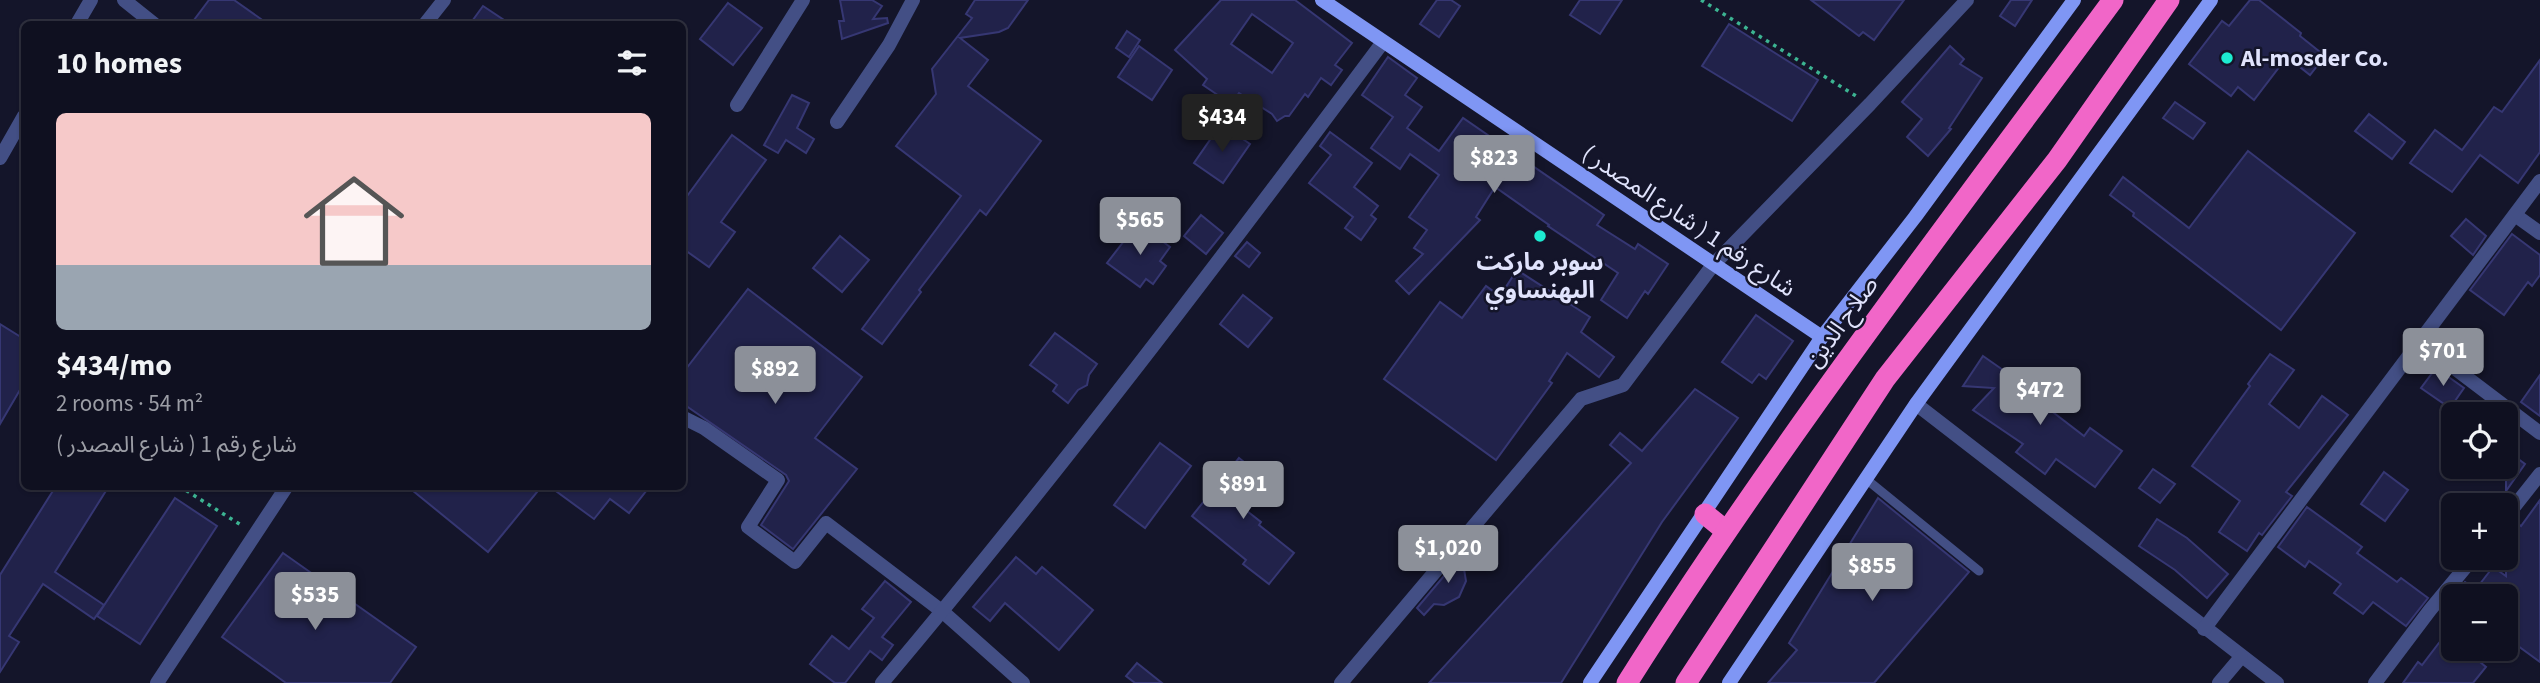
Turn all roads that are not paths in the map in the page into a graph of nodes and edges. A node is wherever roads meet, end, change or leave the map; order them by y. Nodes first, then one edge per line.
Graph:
1 (91, 0) edge
2 (124, 0) edge
3 (444, 0) edge
4 (803, 0) edge
5 (913, 0) edge
6 (1322, 0) edge
7 (1967, 0) edge
8 (2074, 0) edge
9 (2113, 0) edge
10 (2169, 0) edge
11 (2211, 0) edge
12 (79, 21) edge
13 (150, 21) edge
14 (427, 21) edge
15 (1383, 42) junction
16 (737, 105) dead end
17 (21, 121) edge
18 (837, 122) dead end
19 (0, 158) edge
20 (2540, 181) edge
21 (2515, 215) junction
22 (2540, 233) edge
23 (1713, 265) junction
24 (1822, 337) junction
25 (2420, 342) junction
26 (1916, 404) junction
27 (686, 419) edge
28 (2540, 433) edge
29 (2540, 474) edge
30 (1866, 479) junction
31 (284, 490) edge
32 (2518, 502) edge
33 (1705, 514) junction
34 (1726, 531) junction
35 (2463, 570) edge
36 (1979, 571) dead end
37 (943, 612) junction
38 (2204, 629) junction
39 (2241, 657) junction
40 (157, 683) edge
41 (882, 683) edge
42 (1023, 683) edge
43 (1341, 683) edge
44 (1590, 683) edge
45 (1627, 683) edge
46 (1686, 683) edge
47 (1729, 683) edge
48 (2219, 683) edge
49 (2277, 683) edge
50 (2375, 683) edge

1 - 12 street
2 - 13 street
3 - 14 street
4 - 16 street
5 - 18 street
6 - 15 street, شارع رقم 1 ( شارع المصدر )
7 - 23 street
8 - 24 street
9 - 34 highway, صلاح الدين
10 - 46 highway
11 - 26 street
15 - 23 street, شارع رقم 1 ( شارع المصدر )
15 - 37 street
17 - 19 street
20 - 21 street
21 - 22 street
21 - 25 street
23 - 24 street, شارع رقم 1 ( شارع المصدر )
23 - 43 street
24 - 33 street
25 - 28 street
25 - 38 street
26 - 30 street
26 - 38 street
27 - 37 street
29 - 32 street
30 - 36 lane
30 - 47 street
31 - 40 street
33 - 34 highway
33 - 44 street
34 - 45 highway, صلاح الدين
35 - 50 street
37 - 41 street
37 - 42 street
38 - 39 street
39 - 48 street
39 - 49 street

